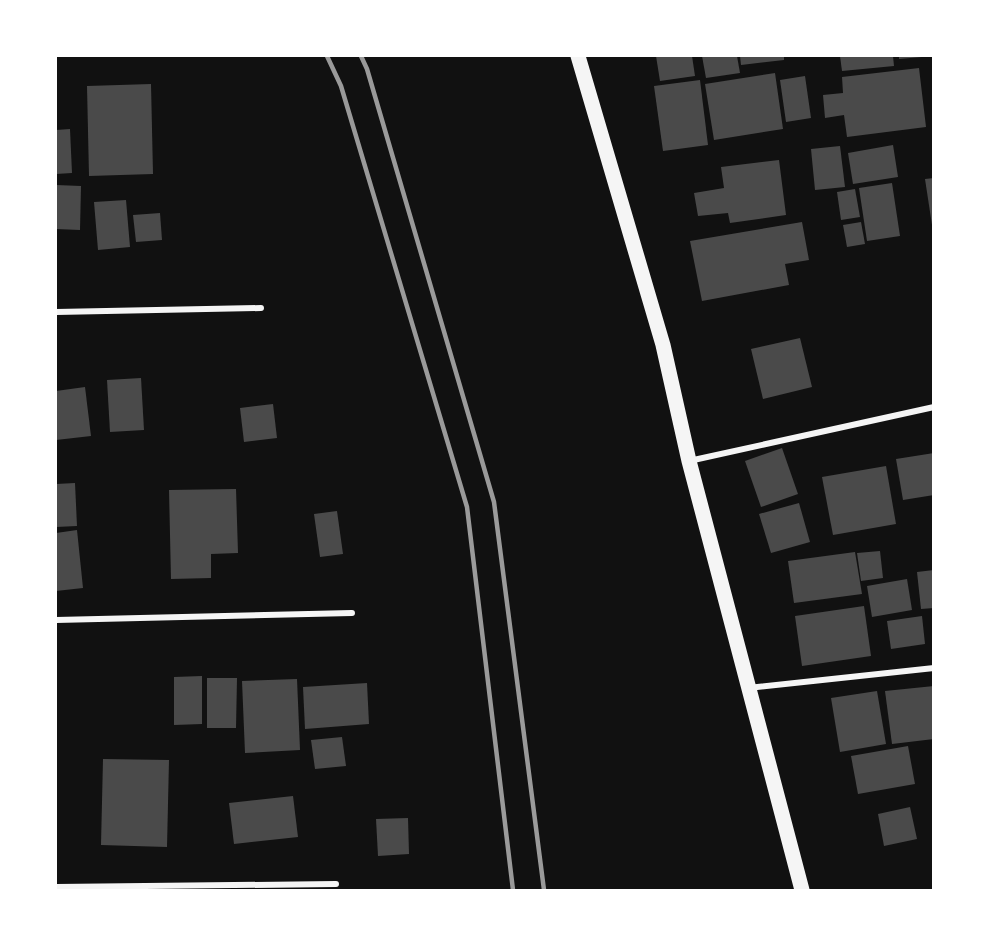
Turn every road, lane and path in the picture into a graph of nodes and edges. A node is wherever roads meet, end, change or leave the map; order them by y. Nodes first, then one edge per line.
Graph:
1 (578, 56) edge
2 (261, 308) dead end
3 (56, 312) edge
4 (933, 407) edge
5 (689, 461) junction
6 (352, 613) dead end
7 (56, 620) edge
8 (933, 668) edge
9 (748, 688) junction
10 (336, 884) dead end
11 (56, 887) edge
12 (802, 891) edge

1 - 5 main road
2 - 3 street
4 - 5 street
5 - 9 main road
6 - 7 street
8 - 9 street
9 - 12 main road
10 - 11 street

